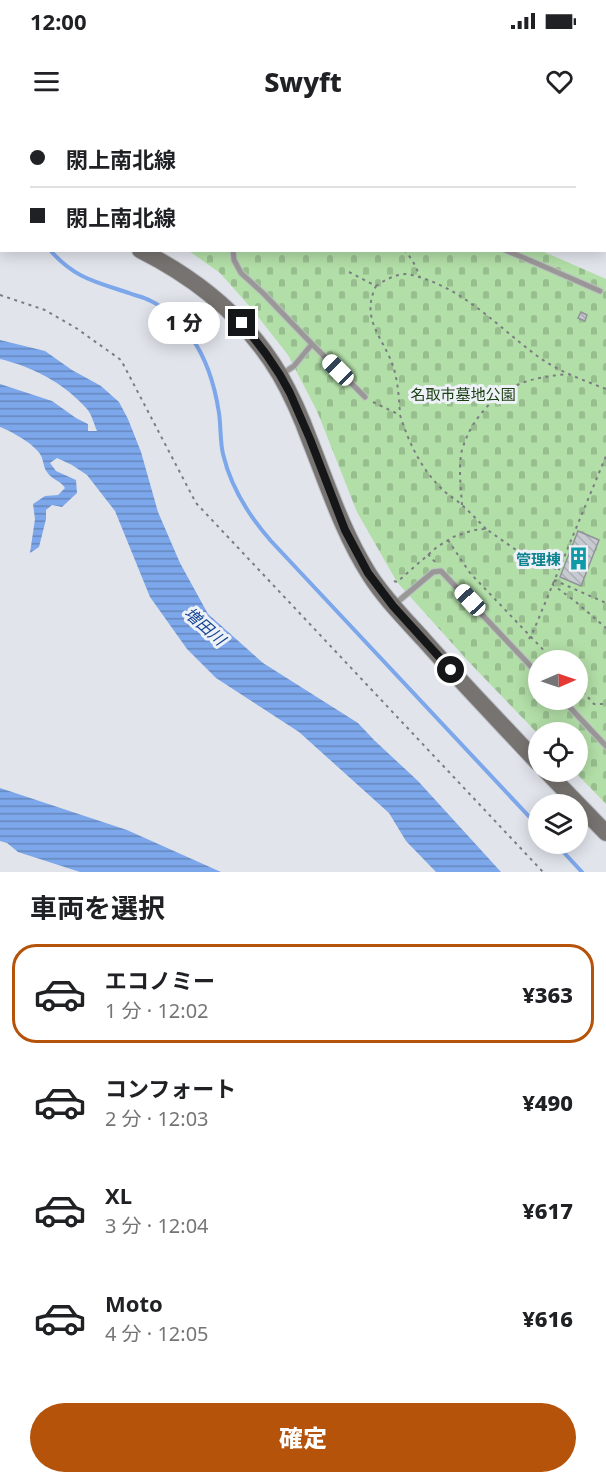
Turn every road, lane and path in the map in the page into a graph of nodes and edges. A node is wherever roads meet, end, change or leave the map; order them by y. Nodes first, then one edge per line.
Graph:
1 (144, 252) edge
2 (232, 252) edge
3 (406, 252) edge
4 (510, 252) edge
5 (349, 272) dead end
6 (420, 278) junction
7 (376, 286) junction
8 (600, 291) dead end
9 (0, 296) edge
10 (312, 344) junction
11 (567, 374) junction
12 (280, 375) junction
13 (606, 389) edge
14 (365, 397) joint
15 (400, 415) junction
16 (606, 456) edge
17 (462, 505) junction
18 (486, 530) junction
19 (448, 540) junction
20 (558, 570) junction
21 (554, 580) junction
22 (394, 581) dead end
23 (552, 584) junction
24 (606, 603) edge
25 (393, 606) junction
26 (606, 628) edge
27 (531, 635) junction
28 (529, 639) dead end
29 (544, 650) edge
30 (528, 663) edge
31 (588, 698) edge
32 (606, 704) edge
33 (572, 710) edge
34 (606, 746) edge
35 (528, 752) edge
36 (557, 782) edge
37 (606, 833) edge
38 (543, 872) edge

1 - 12 street
2 - 10 lane
3 - 6 path
4 - 8 lane
5 - 7 path
6 - 7 path
6 - 11 path
7 - 15 path
9 - 38 path
10 - 12 lane
10 - 14 lane
11 - 13 path
11 - 17 path
12 - 25 street
14 - 15 path
15 - 17 path
16 - 20 path
17 - 18 path
18 - 19 path
18 - 20 path
19 - 22 path
19 - 27 path
20 - 21 path
21 - 23 path
21 - 24 path
23 - 26 path
23 - 27 path
25 - 30 lane
25 - 35 street
27 - 28 path
27 - 29 path
31 - 32 path
33 - 34 lane
36 - 37 street

